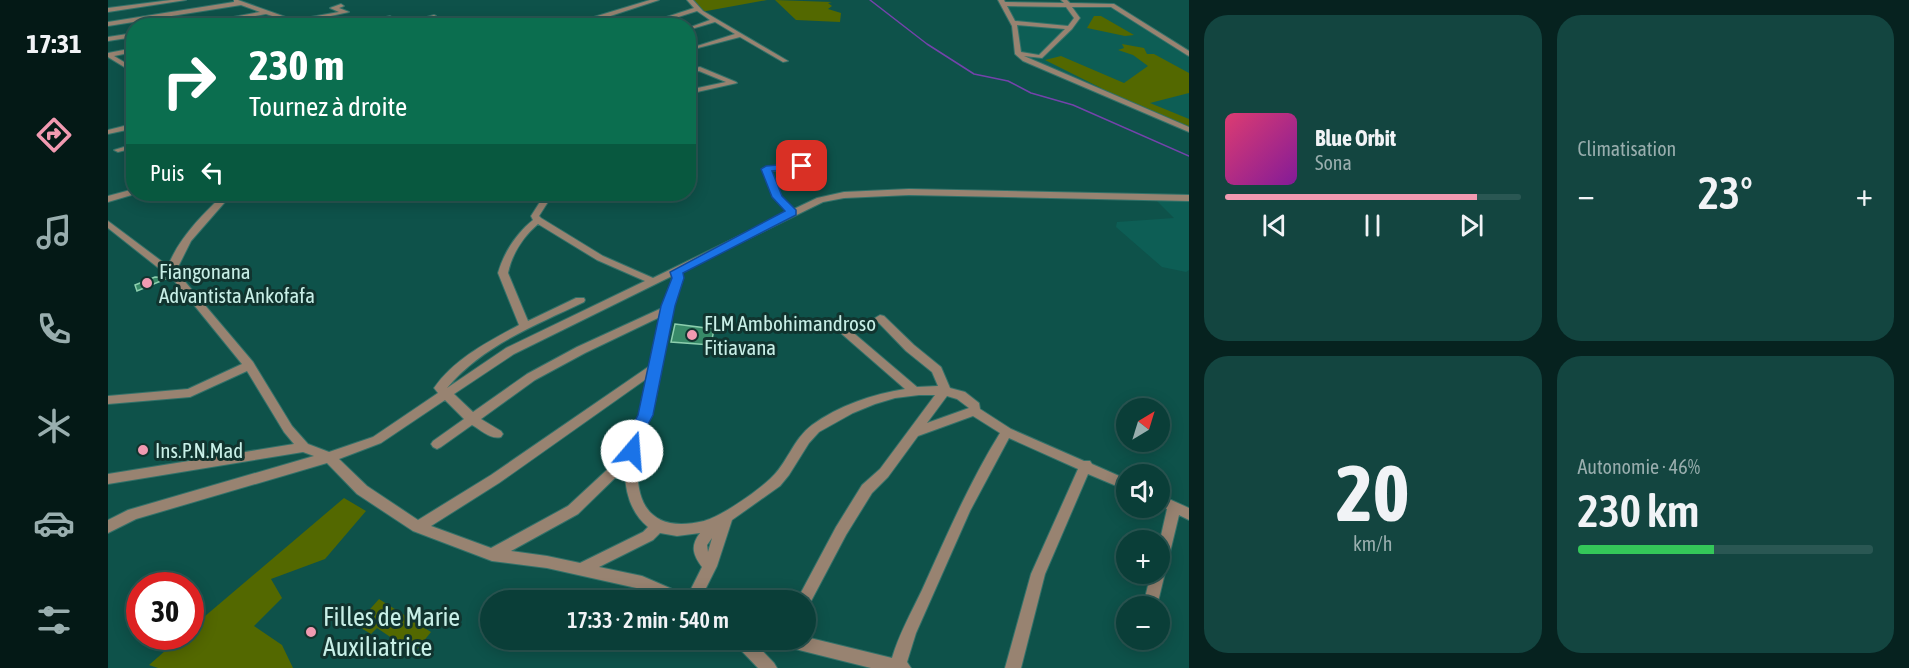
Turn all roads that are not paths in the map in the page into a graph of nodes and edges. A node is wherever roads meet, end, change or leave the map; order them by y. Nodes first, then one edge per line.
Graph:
1 (183, 0) edge
2 (656, 0) edge
3 (690, 0) edge
4 (238, 2) edge
5 (1003, 2) edge
6 (1066, 3) edge
7 (342, 6) dead end
8 (135, 7) junction
9 (698, 9) junction
10 (108, 10) edge
11 (267, 12) junction
12 (434, 17) dead end
13 (138, 18) edge
14 (149, 18) edge
15 (233, 18) edge
16 (283, 18) edge
17 (318, 18) edge
18 (430, 18) edge
19 (596, 18) edge
20 (668, 18) edge
21 (716, 20) junction
22 (126, 22) edge
23 (108, 24) edge
24 (1014, 25) junction
25 (696, 27) edge
26 (1068, 31) junction
27 (740, 35) junction
28 (126, 36) edge
29 (108, 39) edge
30 (696, 48) dead end
31 (126, 52) edge
32 (1018, 53) junction
33 (1189, 54) edge
34 (109, 55) edge
35 (785, 61) dead end
36 (126, 65) edge
37 (696, 70) edge
38 (696, 90) edge
39 (126, 128) edge
40 (1189, 130) edge
41 (108, 132) edge
42 (790, 144) dead end
43 (126, 148) edge
44 (118, 150) dead end
45 (126, 193) edge
46 (1189, 198) edge
47 (108, 199) edge
48 (222, 201) edge
49 (545, 201) edge
50 (792, 212) junction
51 (537, 220) junction
52 (108, 224) edge
53 (171, 271) junction
54 (676, 272) junction
55 (654, 282) junction
56 (580, 300) dead end
57 (667, 310) junction
58 (880, 318) dead end
59 (839, 326) dead end
60 (525, 327) junction
61 (249, 365) junction
62 (657, 366) junction
63 (945, 390) junction
64 (915, 391) junction
65 (445, 393) junction
66 (108, 400) edge
67 (974, 411) junction
68 (472, 419) junction
69 (914, 432) junction
70 (1007, 432) junction
71 (497, 434) dead end
72 (437, 444) dead end
73 (304, 447) junction
74 (329, 457) junction
75 (632, 460) junction
76 (1086, 465) junction
77 (108, 479) edge
78 (1116, 480) edge
79 (1170, 505) edge
80 (1174, 507) junction
81 (1189, 514) edge
82 (725, 520) junction
83 (702, 526) junction
84 (108, 527) edge
85 (418, 527) junction
86 (657, 527) junction
87 (1169, 530) edge
88 (492, 555) junction
89 (710, 566) junction
90 (581, 569) junction
91 (657, 590) edge
92 (698, 590) edge
93 (809, 590) edge
94 (816, 647) edge
95 (751, 650) edge
96 (901, 667) edge
97 (769, 668) edge
98 (1013, 668) edge

1 - 8 street
2 - 19 street
3 - 9 street
4 - 11 street
4 - 14 street
5 - 6 street
5 - 24 street
6 - 26 street
6 - 33 street
7 - 17 street
8 - 10 street
8 - 13 street
9 - 20 street
9 - 21 street
11 - 15 street
11 - 16 street
12 - 18 street
21 - 25 street
21 - 27 street
22 - 23 street
24 - 26 street
24 - 32 street
26 - 32 street
27 - 30 street
27 - 35 street
28 - 29 street
31 - 34 street
32 - 40 street
34 - 36 street
37 - 38 street
39 - 41 street
42 - 50 street
43 - 44 street
45 - 47 street
46 - 50 street
48 - 53 street
49 - 51 street
50 - 54 street
51 - 55 street
51 - 60 street
52 - 53 street
53 - 61 street
54 - 55 street
54 - 57 street
55 - 65 street
56 - 60 street
57 - 62 street
57 - 68 street
58 - 63 street
59 - 64 street
60 - 65 street
61 - 66 street
61 - 73 street
62 - 75 street
62 - 85 street
63 - 64 street
63 - 67 street
63 - 69 street
64 - 82 street
65 - 68 street
65 - 74 street
67 - 69 street
67 - 70 street
68 - 71 street
68 - 72 street
69 - 93 street
70 - 76 street
70 - 96 street
73 - 74 street
73 - 77 street
74 - 84 street
74 - 85 street
75 - 86 street
75 - 88 street
76 - 78 street
76 - 98 street
79 - 80 street
80 - 81 street
80 - 87 street
82 - 83 street
82 - 89 street
83 - 86 street
83 - 89 street
85 - 88 street
86 - 90 street
88 - 90 street
89 - 92 street
90 - 91 street
94 - 96 street
95 - 97 street

